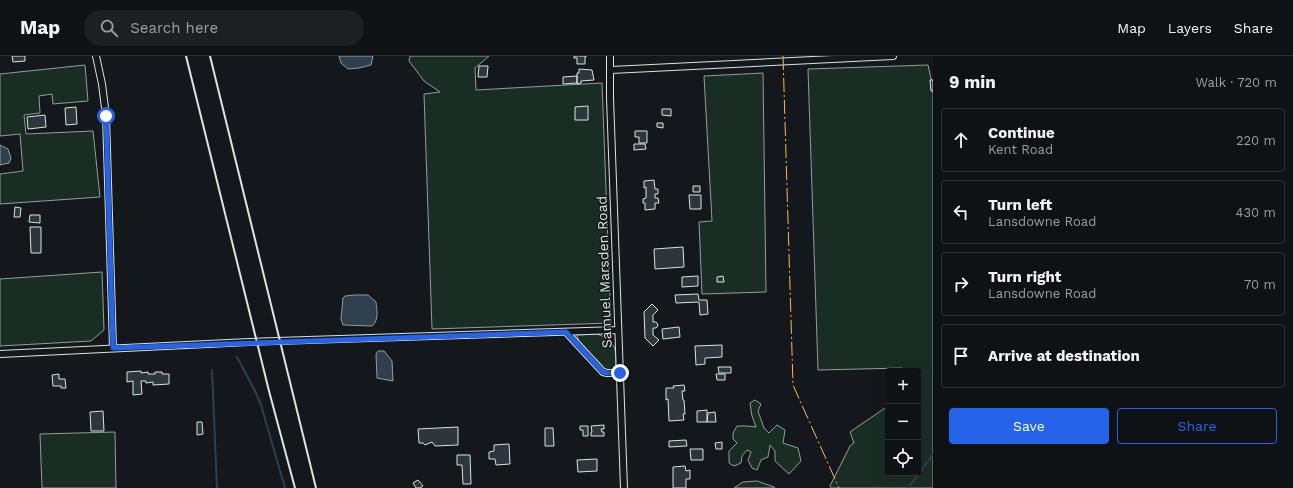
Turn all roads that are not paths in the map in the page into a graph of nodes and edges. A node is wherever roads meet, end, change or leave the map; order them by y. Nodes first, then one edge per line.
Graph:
1 (96, 56) edge
2 (610, 56) edge
3 (893, 56) edge
4 (611, 70) junction
5 (618, 330) junction
6 (566, 332) junction
7 (113, 348) junction
8 (0, 354) edge
9 (620, 373) junction
10 (624, 488) edge

1 - 7 street
2 - 4 street, Samuel Marsden Road
3 - 4 street
4 - 5 street, Samuel Marsden Road
5 - 6 street
5 - 9 street, Samuel Marsden Road
6 - 7 street
6 - 9 street
7 - 8 street
9 - 10 street, Samuel Marsden Road

